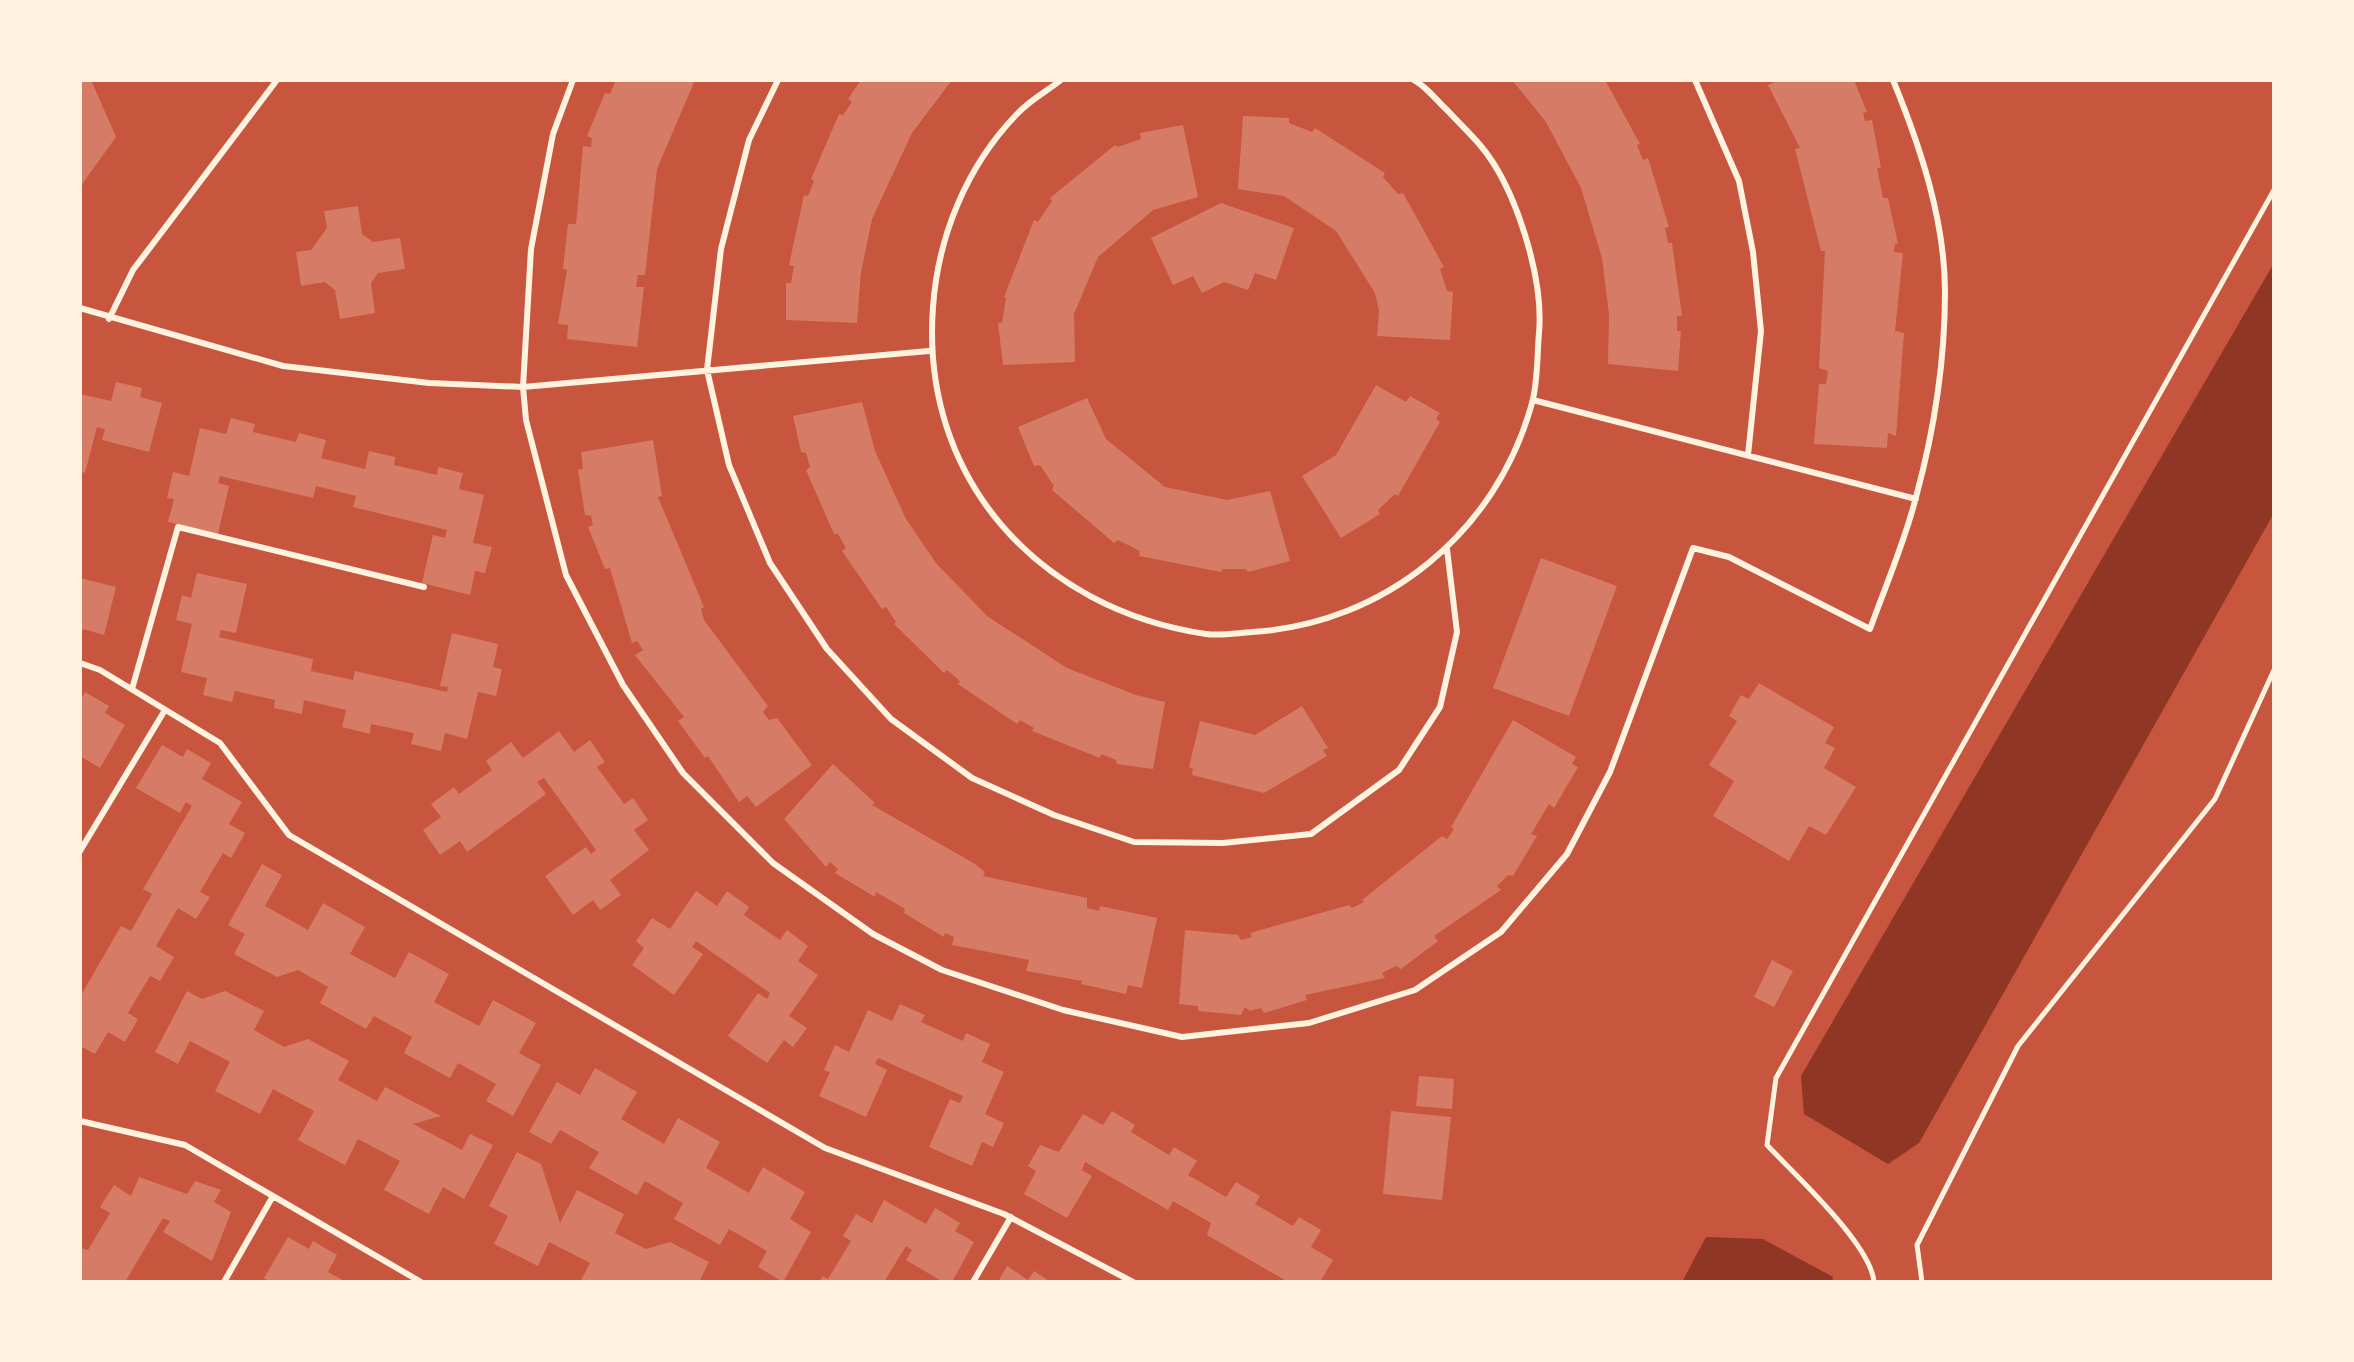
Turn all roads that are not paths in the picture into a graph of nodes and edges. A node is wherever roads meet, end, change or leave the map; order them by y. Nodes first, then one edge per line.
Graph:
1 (277, 80) edge
2 (573, 80) edge
3 (778, 80) edge
4 (1061, 80) edge
5 (1414, 80) edge
6 (1695, 80) edge
7 (1893, 80) edge
8 (80, 308) edge
9 (109, 319) junction
10 (929, 351) junction
11 (707, 370) junction
12 (523, 387) junction
13 (1533, 400) junction
14 (1748, 455) junction
15 (1916, 499) junction
16 (1447, 549) junction
17 (424, 587) dead end
18 (80, 663) edge
19 (132, 689) junction
20 (165, 710) junction
21 (80, 851) edge
22 (80, 1121) edge
23 (273, 1196) junction
24 (1011, 1217) junction
25 (224, 1282) edge
26 (421, 1282) edge
27 (973, 1282) edge
28 (1133, 1282) edge

1 - 9 lane
2 - 12 lane
3 - 11 lane
4 - 10 lane
5 - 13 lane
6 - 14 lane
7 - 15 lane
8 - 9 lane
9 - 12 lane
10 - 11 lane
10 - 16 lane
11 - 12 lane
11 - 16 lane
12 - 15 lane
13 - 14 lane
13 - 16 lane
14 - 15 lane
17 - 19 lane
18 - 19 lane
19 - 20 lane
20 - 21 lane
20 - 24 lane
22 - 23 lane
23 - 25 lane
23 - 26 lane
24 - 27 lane
24 - 28 lane

